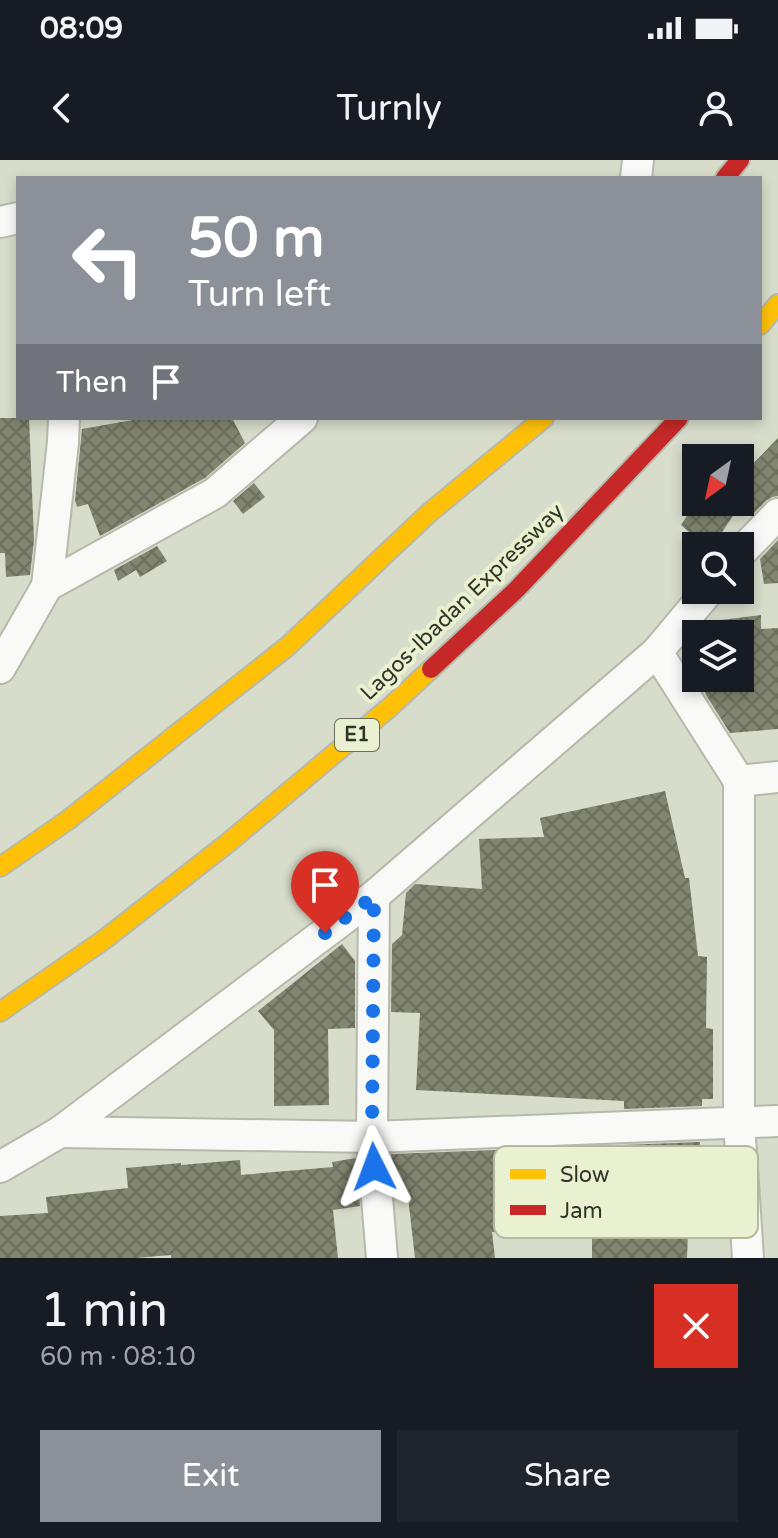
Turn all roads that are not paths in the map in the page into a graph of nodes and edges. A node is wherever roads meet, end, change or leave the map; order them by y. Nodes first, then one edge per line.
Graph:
1 (740, 160) edge
2 (727, 176) edge
3 (778, 304) edge
4 (762, 323) edge
5 (64, 420) edge
6 (300, 420) edge
7 (542, 420) edge
8 (677, 420) edge
9 (778, 514) edge
10 (754, 539) edge
11 (47, 586) junction
12 (697, 604) edge
13 (657, 652) junction
14 (0, 668) edge
15 (778, 777) edge
16 (739, 781) junction
17 (0, 867) edge
18 (374, 896) junction
19 (0, 1012) edge
20 (778, 1121) edge
21 (739, 1123) junction
22 (60, 1132) junction
23 (372, 1137) junction
24 (741, 1146) edge
25 (0, 1167) edge
26 (747, 1238) edge
27 (382, 1258) edge
28 (748, 1258) edge

1 - 2 highway
3 - 4 highway
5 - 11 street
6 - 11 street
7 - 17 highway
8 - 19 highway, Lagos-Ibadan Expressway / E1
9 - 10 street
11 - 14 street
12 - 13 street
13 - 16 street
13 - 18 street
15 - 16 street
16 - 21 street
18 - 22 street
18 - 23 street
20 - 21 street
21 - 23 street
21 - 24 street
22 - 23 street
22 - 25 street
23 - 27 street
26 - 28 street

